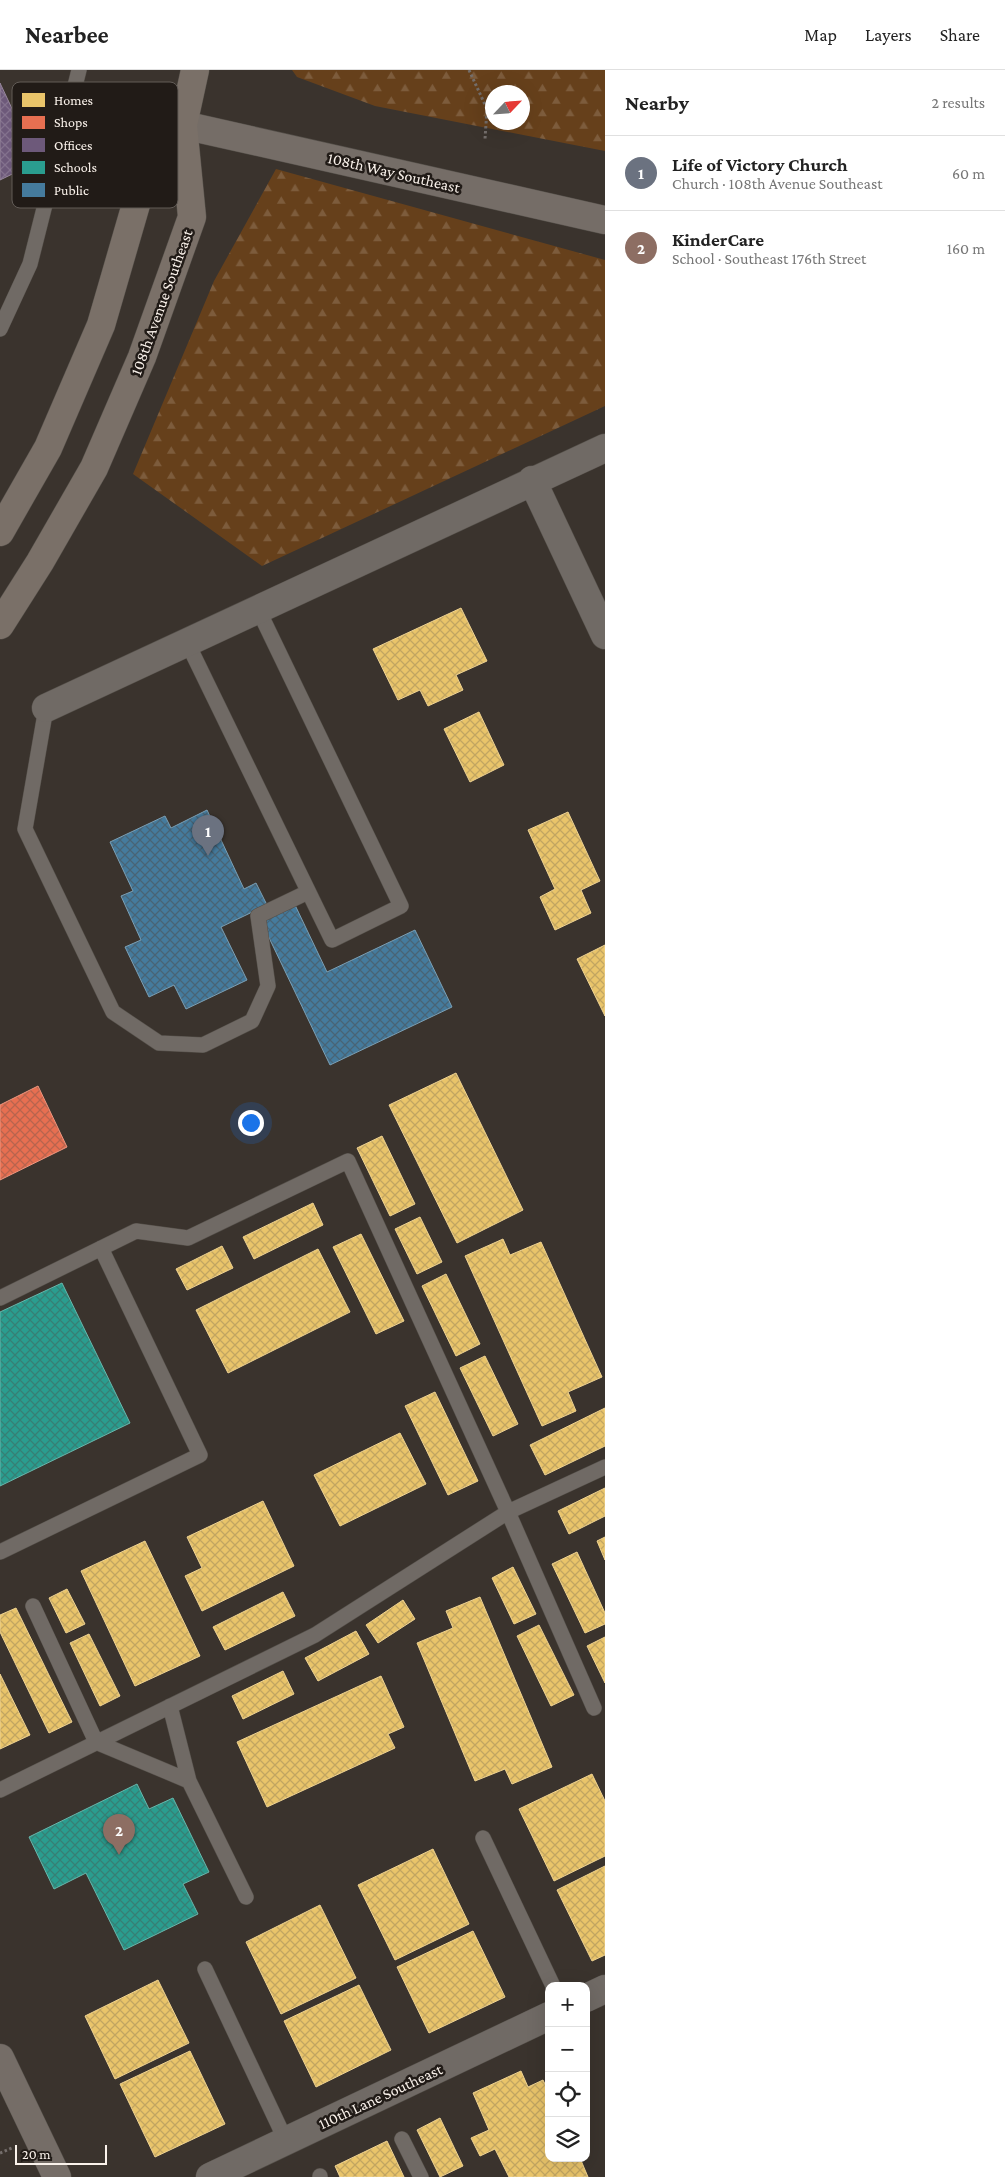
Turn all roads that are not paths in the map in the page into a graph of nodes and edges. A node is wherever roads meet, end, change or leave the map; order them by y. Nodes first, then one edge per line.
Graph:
1 (195, 70) edge
2 (183, 125) junction
3 (178, 133) edge
4 (44, 208) edge
5 (135, 208) edge
6 (605, 220) edge
7 (0, 328) edge
8 (605, 448) edge
9 (532, 480) junction
10 (0, 532) edge
11 (258, 609) junction
12 (0, 625) edge
13 (605, 635) edge
14 (187, 642) junction
15 (46, 708) joint
16 (308, 892) junction
17 (101, 1248) junction
18 (0, 1298) edge
19 (605, 1467) edge
20 (508, 1512) junction
21 (0, 1552) edge
22 (32, 1606) dead end
23 (170, 1706) junction
24 (594, 1708) dead end
25 (96, 1742) junction
26 (189, 1780) junction
27 (0, 1790) edge
28 (482, 1838) dead end
29 (246, 1898) dead end
30 (205, 1969) dead end
31 (551, 1982) edge
32 (605, 1989) edge
33 (590, 1996) edge
34 (545, 2018) edge
35 (0, 2058) edge
36 (402, 2139) dead end
37 (286, 2141) junction
38 (56, 2177) edge
39 (210, 2177) edge
40 (421, 2177) edge

1 - 2 main road
2 - 3 main road
2 - 6 street, 108th Way Southeast
2 - 12 main road, 108th Avenue Southeast
4 - 7 lane
5 - 10 main road
8 - 9 street
9 - 11 street
9 - 13 street
11 - 14 street
11 - 16 lane
14 - 15 street
14 - 16 lane
15 - 16 lane
17 - 18 lane
17 - 20 lane
17 - 21 lane
19 - 20 lane
20 - 23 lane
20 - 24 lane
22 - 25 lane
23 - 25 lane
23 - 26 lane
25 - 26 lane
25 - 27 lane
26 - 29 lane
28 - 31 lane
30 - 37 lane
32 - 33 street
34 - 37 street, 110th Lane Southeast
35 - 38 street
36 - 40 lane
37 - 39 street, 110th Lane Southeast

